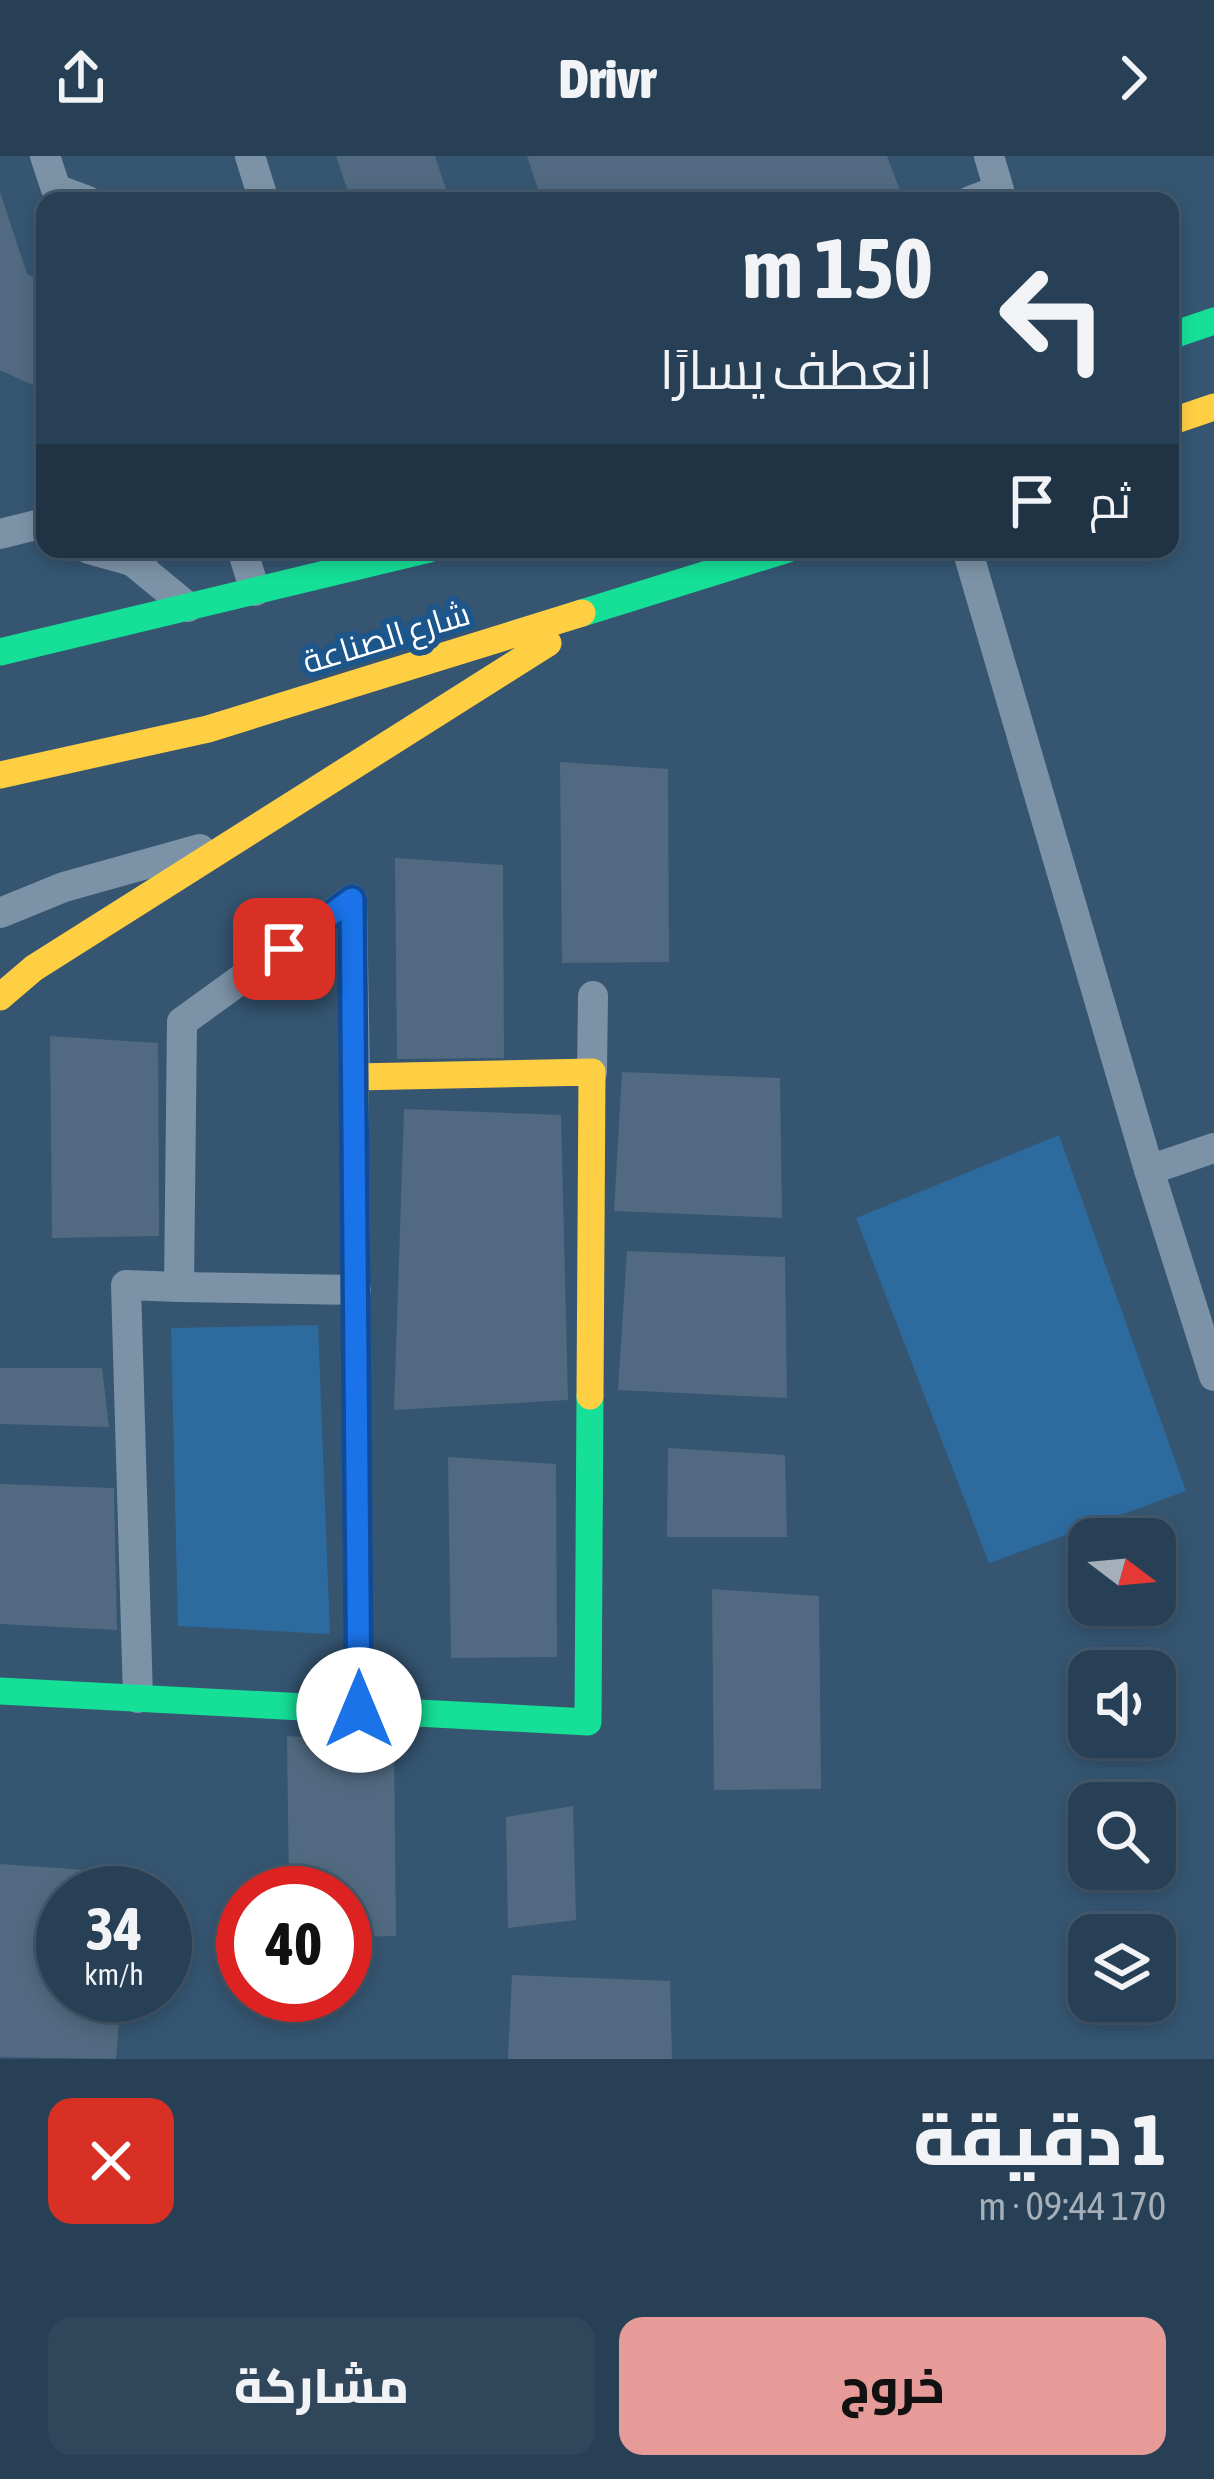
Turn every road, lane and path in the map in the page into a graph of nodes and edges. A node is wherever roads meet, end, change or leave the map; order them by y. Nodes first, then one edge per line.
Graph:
1 (45, 156) edge
2 (250, 156) edge
3 (989, 156) edge
4 (64, 192) edge
5 (253, 192) edge
6 (994, 192) edge
7 (1214, 321) edge
8 (1179, 333) edge
9 (1214, 407) edge
10 (1179, 419) edge
11 (36, 525) edge
12 (0, 534) edge
13 (144, 558) edge
14 (245, 558) edge
15 (367, 558) edge
16 (760, 558) edge
17 (970, 558) edge
18 (255, 591) junction
19 (188, 607) junction
20 (602, 609) junction
21 (0, 652) edge
22 (0, 775) edge
23 (235, 839) junction
24 (0, 913) edge
25 (593, 996) dead end
26 (0, 998) edge
27 (592, 1072) junction
28 (355, 1077) junction
29 (1214, 1148) edge
30 (1149, 1170) junction
31 (179, 1287) junction
32 (356, 1290) junction
33 (1214, 1376) edge
34 (0, 1691) edge
35 (138, 1698) junction
36 (359, 1710) junction

1 - 4 street
2 - 5 street
3 - 6 street
7 - 8 street
9 - 10 street
11 - 12 street
13 - 19 street
14 - 18 street
15 - 18 street
16 - 20 street, شارع الصناعة
17 - 30 street
18 - 19 street
19 - 21 street
20 - 22 street, شارع الصناعة
20 - 23 street
23 - 24 street
23 - 26 street
25 - 27 street
27 - 28 street
27 - 36 street
28 - 31 street
28 - 32 street
29 - 30 street
30 - 33 street
31 - 32 street
31 - 35 street
32 - 36 street
34 - 35 street
35 - 36 street

